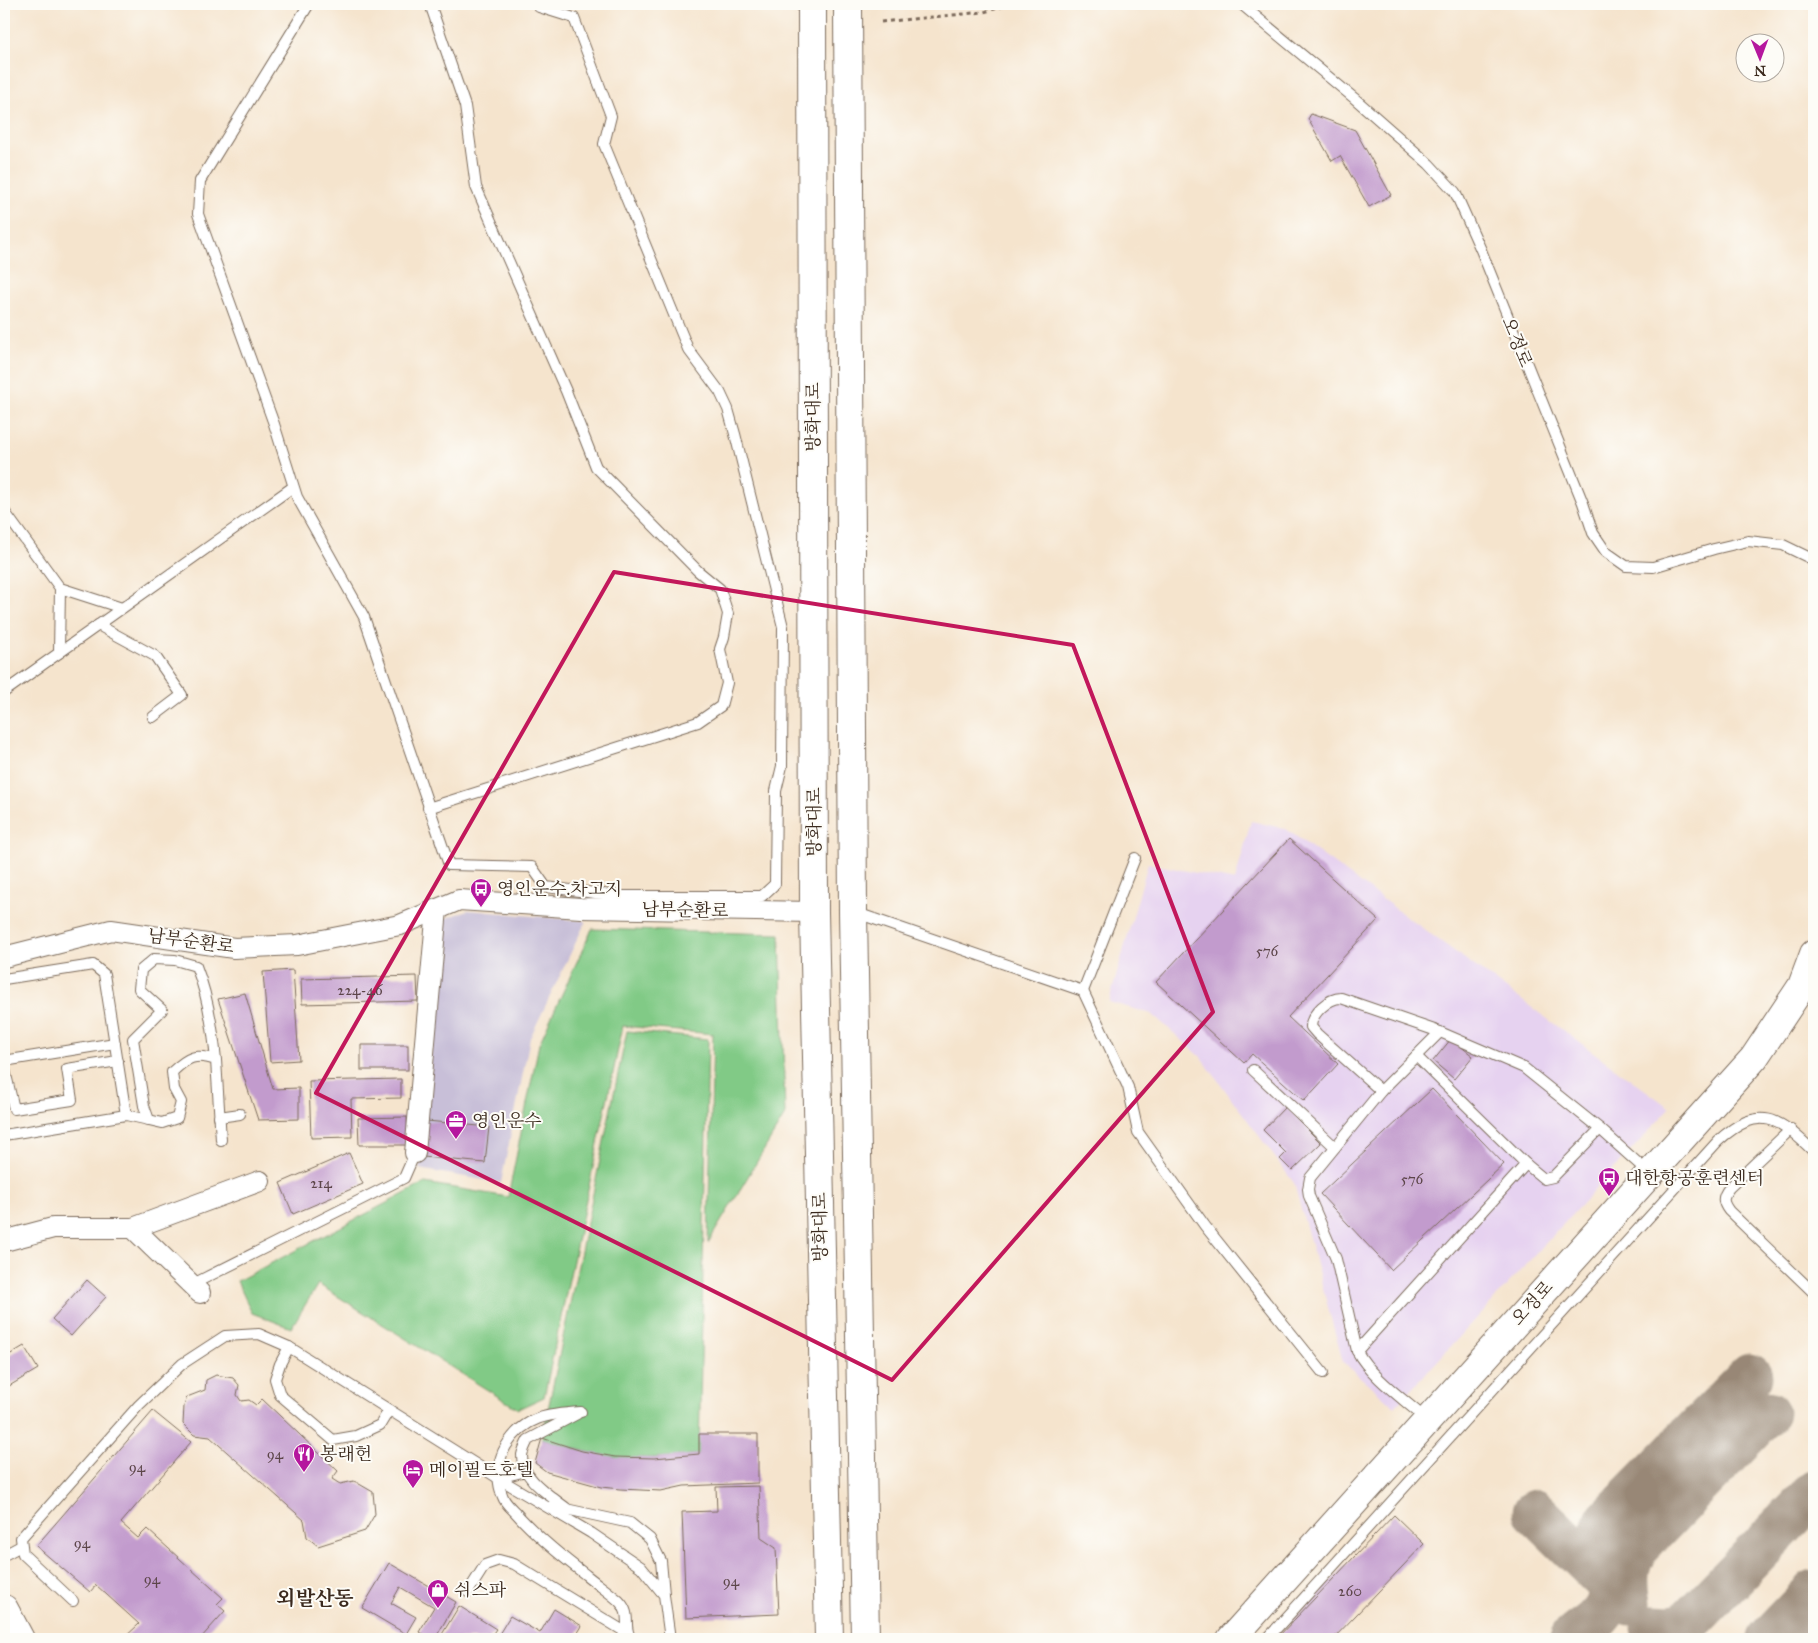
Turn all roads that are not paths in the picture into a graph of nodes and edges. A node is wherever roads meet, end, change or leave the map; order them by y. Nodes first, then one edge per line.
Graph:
1 (309, 4) edge
2 (430, 4) edge
3 (538, 4) edge
4 (812, 4) edge
5 (848, 4) edge
6 (1241, 4) edge
7 (293, 486) junction
8 (4, 511) edge
9 (1814, 560) edge
10 (60, 588) junction
11 (122, 608) junction
12 (98, 625) junction
13 (59, 653) junction
14 (4, 692) edge
15 (153, 717) dead end
16 (428, 808) junction
17 (1135, 858) dead end
18 (438, 909) junction
19 (814, 912) junction
20 (853, 912) junction
21 (1814, 954) edge
22 (4, 957) edge
23 (4, 979) edge
24 (1083, 991) junction
25 (1440, 1032) junction
26 (115, 1043) junction
27 (1416, 1056) junction
28 (216, 1060) junction
29 (4, 1061) edge
30 (118, 1061) junction
31 (4, 1066) edge
32 (1253, 1070) dead end
33 (1381, 1092) junction
34 (7, 1096) edge
35 (240, 1114) dead end
36 (126, 1115) junction
37 (219, 1117) junction
38 (149, 1120) junction
39 (1600, 1129) junction
40 (1790, 1129) junction
41 (4, 1135) edge
42 (220, 1140) dead end
43 (1335, 1147) junction
44 (1814, 1152) edge
45 (415, 1153) joint
46 (1526, 1164) junction
47 (1649, 1173) junction
48 (260, 1181) dead end
49 (132, 1228) junction
50 (4, 1242) edge
51 (196, 1289) joint
52 (1814, 1293) edge
53 (289, 1347) junction
54 (1358, 1351) junction
55 (1323, 1373) dead end
56 (389, 1410) junction
57 (1427, 1420) junction
58 (526, 1471) junction
59 (498, 1478) junction
60 (543, 1505) junction
61 (569, 1510) junction
62 (21, 1546) junction
63 (4, 1555) edge
64 (468, 1592) dead end
65 (664, 1595) junction
66 (73, 1601) dead end
67 (4, 1609) edge
68 (629, 1636) edge
69 (20, 1639) edge
70 (670, 1639) edge
71 (829, 1639) edge
72 (865, 1639) edge
73 (1232, 1639) edge
74 (1266, 1639) edge

1 - 7 lane
2 - 16 lane
3 - 16 lane
4 - 19 main road, 방화대로
5 - 20 main road
6 - 9 lane, 오정로
7 - 11 lane
7 - 16 lane
8 - 10 lane
10 - 11 lane
10 - 13 lane
11 - 12 lane
12 - 13 lane
12 - 15 lane
13 - 14 lane
17 - 24 lane
18 - 19 street, 남부순환로
18 - 22 street, 남부순환로
18 - 45 street
19 - 71 main road, 방화대로
20 - 24 lane
20 - 72 main road
21 - 47 main road, 오정로
23 - 26 lane
24 - 55 lane
25 - 27 lane
25 - 33 lane
25 - 39 lane
26 - 29 lane
26 - 30 lane
27 - 33 lane
27 - 46 lane
28 - 37 lane
28 - 38 lane
28 - 38 lane
30 - 34 lane
30 - 36 lane
31 - 34 lane
32 - 43 lane
33 - 43 lane
35 - 37 lane
36 - 38 lane
36 - 41 lane
37 - 42 lane
39 - 46 lane
39 - 47 lane
40 - 44 lane
40 - 52 lane
40 - 74 lane
43 - 54 lane
45 - 51 lane
46 - 54 lane
47 - 57 main road, 오정로
48 - 49 street
49 - 50 street
49 - 51 street
53 - 56 lane
53 - 56 lane
53 - 62 lane
54 - 57 lane
56 - 59 lane
57 - 73 main road, 오정로
58 - 59 lane
58 - 59 lane
58 - 61 lane
59 - 60 lane
59 - 68 lane
60 - 61 lane
60 - 65 lane
61 - 65 lane
62 - 63 lane
62 - 66 lane
64 - 68 lane
65 - 70 lane
67 - 69 main road

